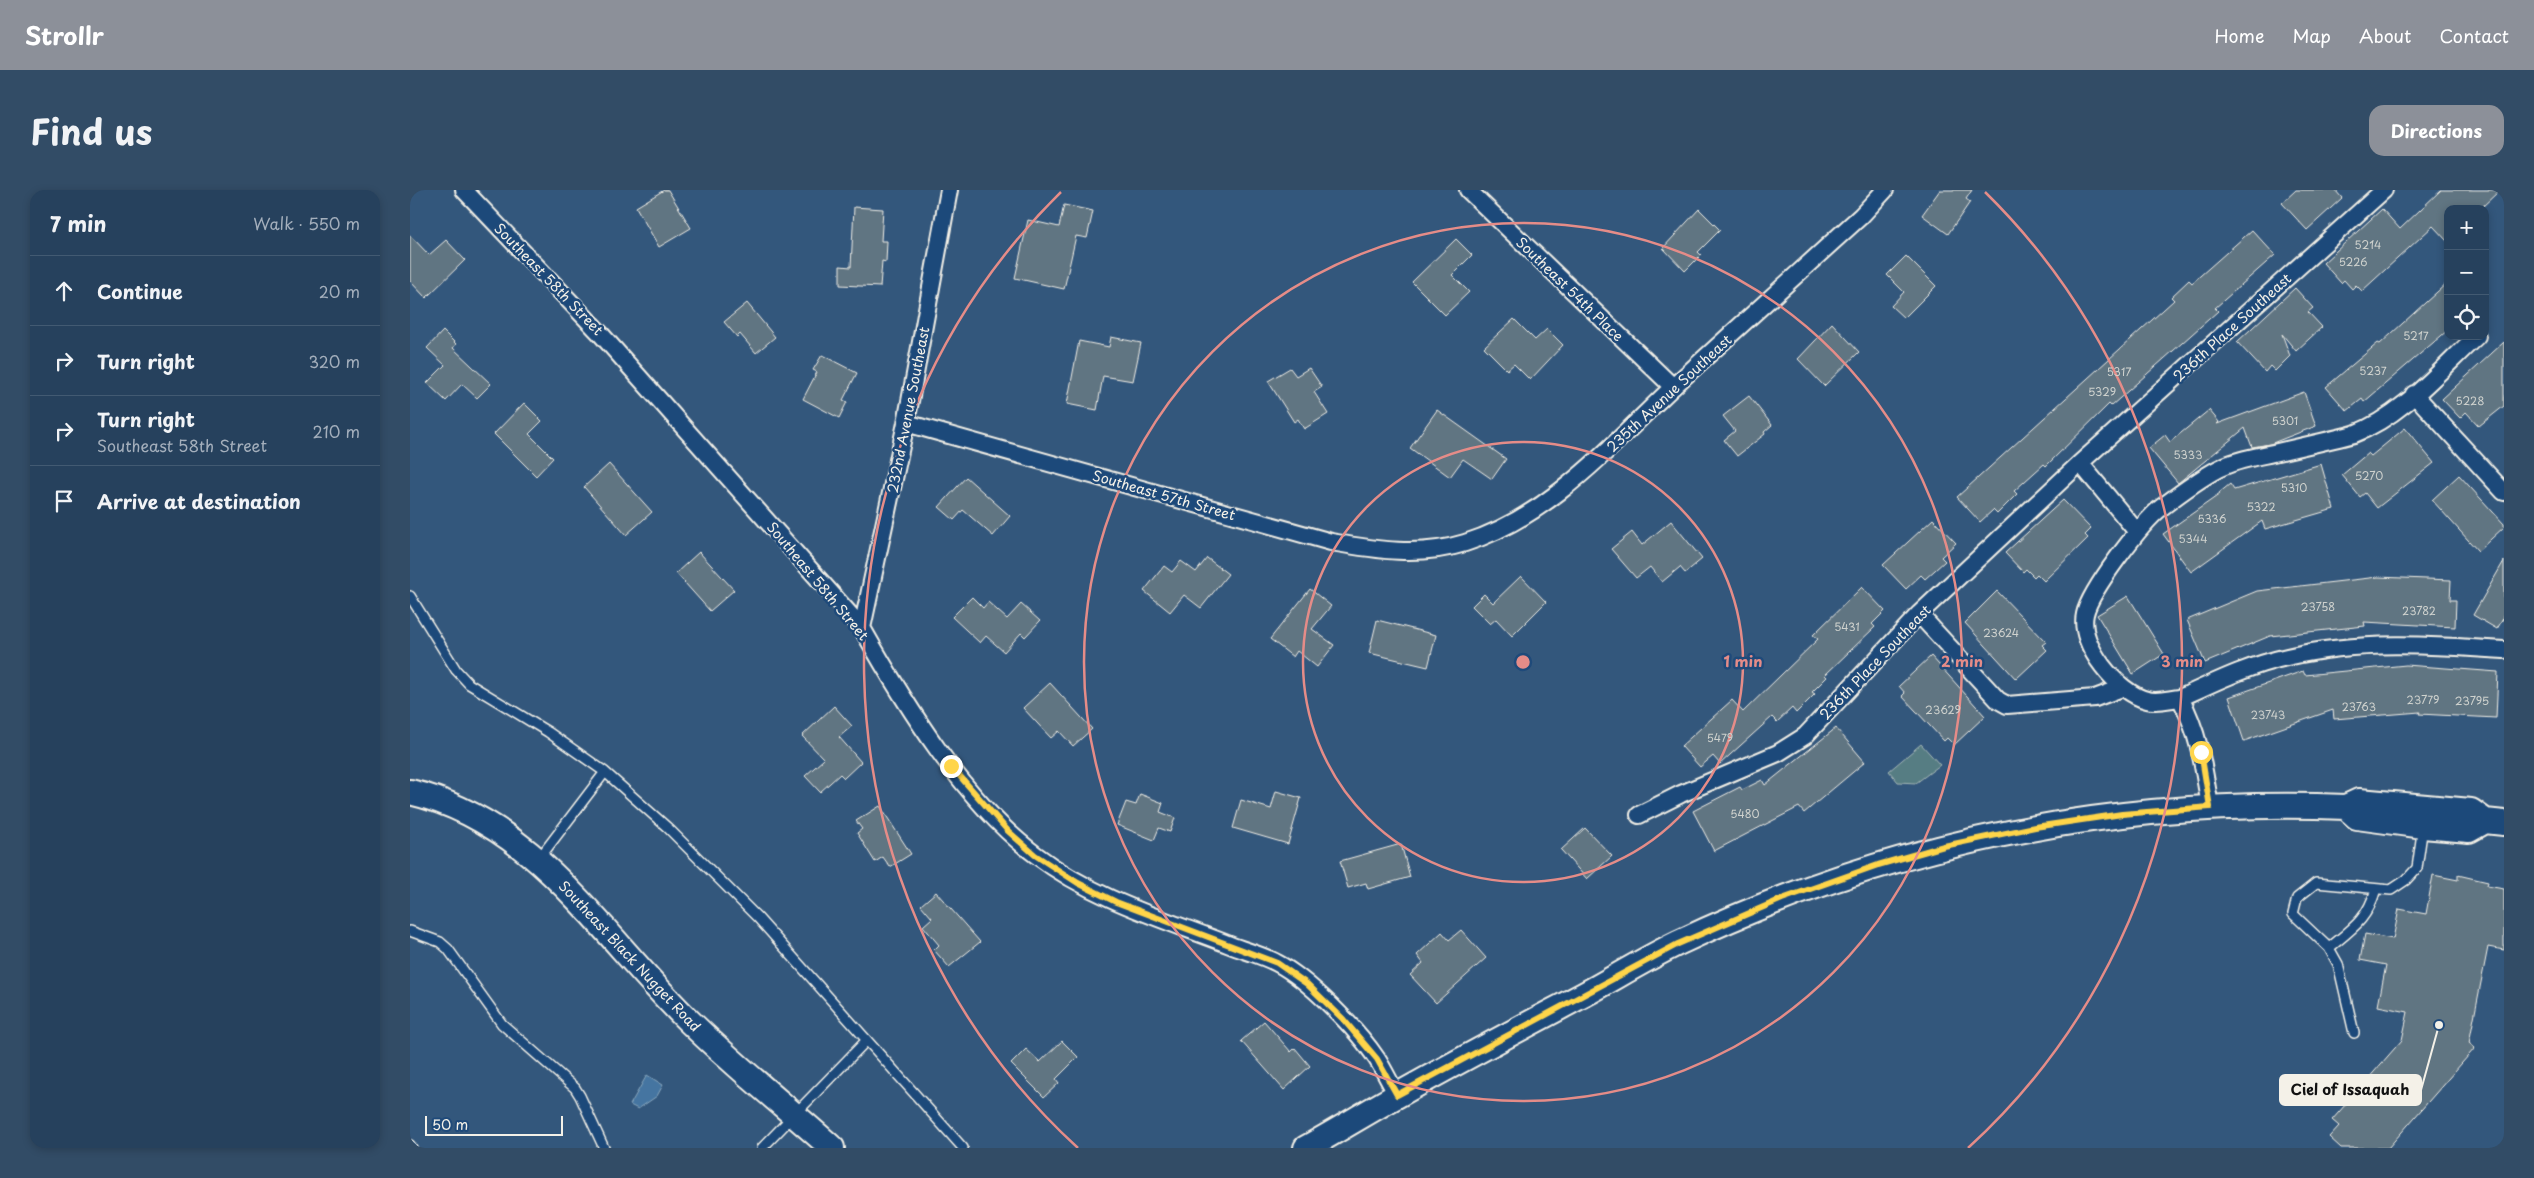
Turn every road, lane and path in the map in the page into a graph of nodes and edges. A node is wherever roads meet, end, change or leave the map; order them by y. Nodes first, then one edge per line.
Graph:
1 (464, 190) edge
2 (949, 190) edge
3 (1468, 190) edge
4 (1886, 190) edge
5 (2384, 190) edge
6 (2473, 340) edge
7 (1673, 388) junction
8 (2414, 394) junction
9 (906, 423) junction
10 (2080, 463) junction
11 (2504, 492) edge
12 (2137, 532) junction
13 (1424, 552) joint
14 (410, 596) edge
15 (1920, 614) junction
16 (862, 628) junction
17 (2504, 650) edge
18 (2122, 688) junction
19 (2180, 698) junction
20 (605, 772) junction
21 (410, 792) edge
22 (2346, 806) junction
23 (2210, 807) junction
24 (1638, 815) dead end
25 (2494, 822) edge
26 (2423, 826) junction
27 (538, 860) junction
28 (2376, 889) junction
29 (410, 931) edge
30 (2329, 948) junction
31 (2354, 1033) dead end
32 (867, 1040) junction
33 (1397, 1095) junction
34 (794, 1114) junction
35 (604, 1148) edge
36 (762, 1148) edge
37 (832, 1148) edge
38 (963, 1148) edge
39 (1306, 1148) edge

1 - 16 street, Southeast 58th Street
2 - 9 street, 232nd Avenue Southeast
3 - 7 street, Southeast 54th Place
4 - 7 street, 235th Avenue Southeast
5 - 10 street, 236th Place Southeast
6 - 8 street
7 - 13 street, 235th Avenue Southeast
8 - 11 street
8 - 12 street
9 - 13 street, Southeast 57th Street
9 - 16 street, 232nd Avenue Southeast
10 - 12 street
10 - 15 street, 236th Place Southeast
12 - 18 street
14 - 20 lane
15 - 18 street
15 - 24 street, 236th Place Southeast
16 - 33 street, Southeast 58th Street
17 - 19 street
18 - 19 street
19 - 23 street
20 - 27 lane
20 - 32 lane
21 - 27 main road, Southeast Black Nugget Road
22 - 23 main road
22 - 25 main road
22 - 26 main road
23 - 33 main road
25 - 26 main road
26 - 28 lane
27 - 34 main road, Southeast Black Nugget Road
28 - 30 lane
28 - 30 lane
29 - 35 lane
30 - 31 lane
32 - 34 lane
32 - 38 lane
33 - 39 main road
34 - 36 lane
34 - 37 main road, Southeast Black Nugget Road

